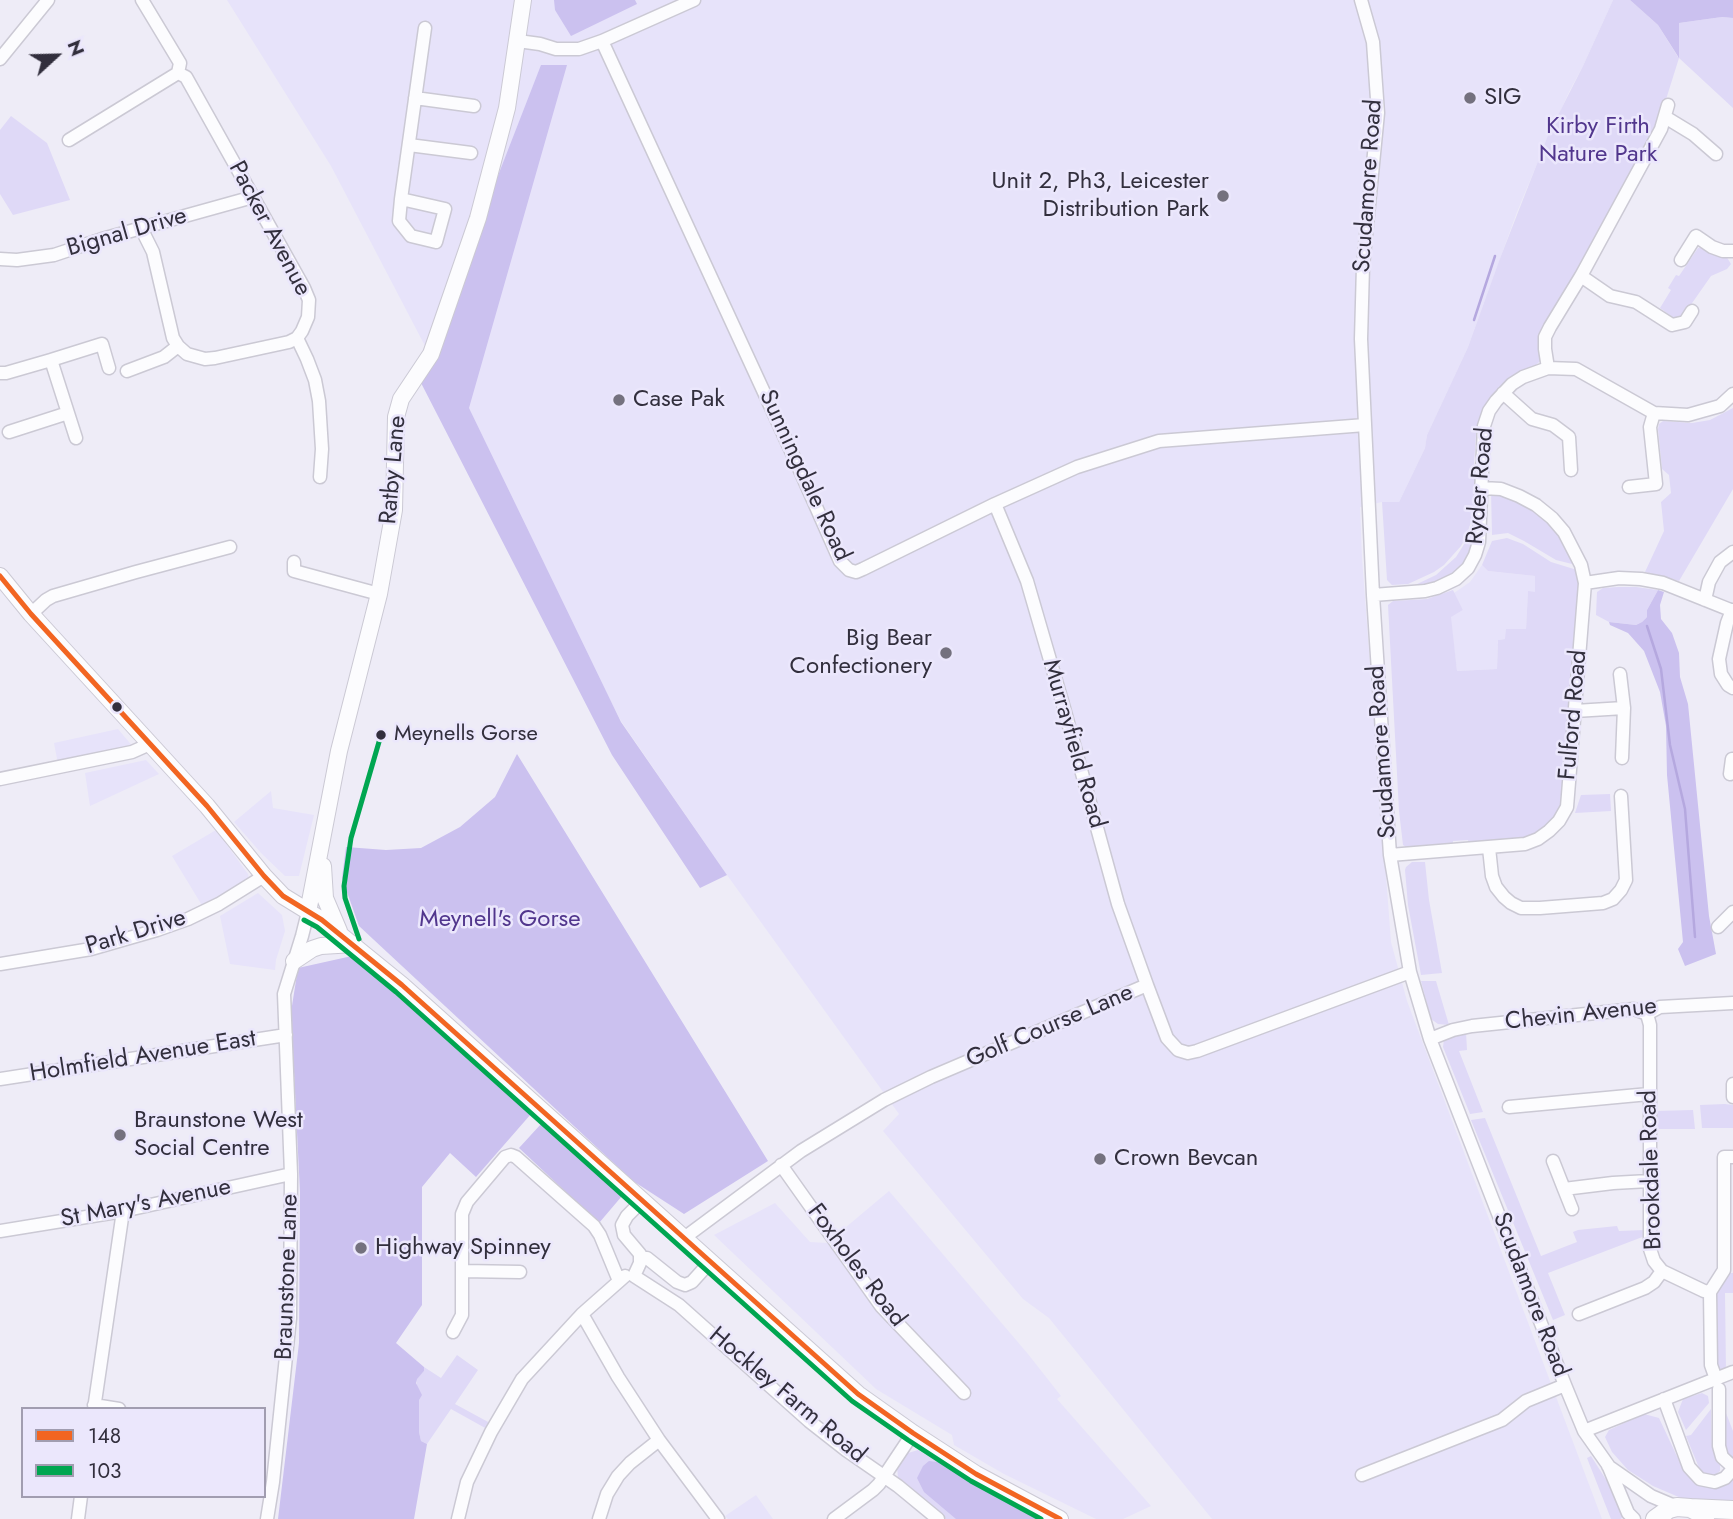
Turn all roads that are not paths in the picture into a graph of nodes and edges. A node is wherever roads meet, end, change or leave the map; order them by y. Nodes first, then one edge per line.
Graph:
1 (48, 0) edge
2 (142, 0) edge
3 (523, 0) edge
4 (694, 0) edge
5 (1361, 0) edge
6 (425, 28) dead end
7 (518, 41) junction
8 (602, 41) junction
9 (0, 59) edge
10 (178, 73) junction
11 (415, 98) junction
12 (474, 106) dead end
13 (69, 140) dead end
14 (409, 145) junction
15 (471, 153) dead end
16 (1716, 154) dead end
17 (253, 197) junction
18 (401, 199) dead end
19 (1702, 224) dead end
20 (141, 228) junction
21 (1696, 236) junction
22 (1733, 251) edge
23 (0, 259) edge
24 (1681, 260) dead end
25 (1581, 276) junction
26 (1692, 311) dead end
27 (296, 338) junction
28 (178, 346) junction
29 (51, 360) junction
30 (109, 368) dead end
31 (1548, 368) junction
32 (127, 370) dead end
33 (0, 373) edge
34 (1503, 393) junction
35 (1733, 394) edge
36 (68, 413) junction
37 (1654, 413) junction
38 (1365, 425) junction
39 (9, 432) dead end
40 (76, 438) dead end
41 (1571, 470) dead end
42 (320, 477) dead end
43 (1629, 487) dead end
44 (1482, 488) junction
45 (995, 504) junction
46 (230, 547) dead end
47 (1733, 552) edge
48 (294, 562) dead end
49 (0, 576) edge
50 (1585, 583) junction
51 (379, 594) junction
52 (1373, 595) junction
53 (1705, 600) junction
54 (1733, 610) edge
55 (31, 614) junction
56 (1620, 674) dead end
57 (1733, 688) edge
58 (1624, 708) junction
59 (1575, 711) junction
60 (150, 744) junction
61 (1622, 758) dead end
62 (1732, 759) edge
63 (1727, 774) edge
64 (0, 779) edge
65 (1618, 801) dead end
66 (322, 835) junction
67 (1489, 848) junction
68 (1390, 855) junction
69 (264, 876) junction
70 (308, 912) junction
71 (1733, 912) edge
72 (1718, 928) dead end
73 (340, 934) junction
74 (354, 944) junction
75 (294, 961) junction
76 (0, 964) edge
77 (1410, 972) junction
78 (1147, 985) junction
79 (1733, 1003) edge
80 (1647, 1014) junction
81 (286, 1035) junction
82 (1430, 1039) junction
83 (0, 1079) edge
84 (1733, 1084) edge
85 (1649, 1094) junction
86 (1733, 1097) edge
87 (1509, 1107) dead end
88 (1733, 1157) edge
89 (1553, 1161) dead end
90 (781, 1165) junction
91 (292, 1174) junction
92 (1649, 1181) junction
93 (1564, 1189) junction
94 (643, 1200) junction
95 (1572, 1209) dead end
96 (123, 1211) junction
97 (0, 1231) edge
98 (684, 1238) junction
99 (641, 1258) junction
100 (709, 1262) junction
101 (463, 1271) junction
102 (1662, 1271) junction
103 (520, 1272) dead end
104 (634, 1276) junction
105 (619, 1281) junction
106 (1710, 1292) junction
107 (582, 1314) junction
108 (1579, 1314) dead end
109 (453, 1332) dead end
110 (1733, 1372) edge
111 (1717, 1384) junction
112 (1565, 1385) junction
113 (964, 1393) dead end
114 (1664, 1399) junction
115 (94, 1407) edge
116 (1584, 1431) junction
117 (913, 1433) junction
118 (659, 1440) junction
119 (1608, 1465) junction
120 (1733, 1468) edge
121 (1363, 1475) dead end
122 (884, 1476) junction
123 (81, 1498) edge
124 (1684, 1508) junction
125 (1733, 1510) edge
126 (78, 1519) edge
127 (267, 1519) edge
128 (458, 1519) edge
129 (599, 1519) edge
130 (718, 1519) edge
131 (836, 1519) edge
132 (938, 1519) edge
133 (1060, 1519) edge
134 (1634, 1519) edge
135 (1655, 1519) edge
136 (1705, 1519) edge

1 - 9 street
2 - 10 street, Packer Avenue
3 - 7 main road, Ratby Lane
4 - 8 street
5 - 38 street, Scudamore Road
6 - 11 street
7 - 8 street
7 - 51 main road, Ratby Lane
8 - 45 street, Sunningdale Road
10 - 13 street
10 - 17 street, Packer Avenue
11 - 12 street
11 - 14 street
14 - 15 street
14 - 18 street
16 - 25 street
17 - 20 street, Bignal Drive
17 - 27 street, Packer Avenue
19 - 21 street
20 - 23 street, Bignal Drive
20 - 28 street
21 - 22 street
21 - 24 street
25 - 26 street
25 - 31 street
27 - 28 street
27 - 42 street
28 - 32 street
29 - 30 street
29 - 33 street
29 - 36 street
31 - 34 street, Ryder Road
31 - 37 street
34 - 41 street
34 - 44 street, Ryder Road
35 - 37 street
36 - 39 street
36 - 40 street
37 - 43 street
38 - 45 street, Sunningdale Road
38 - 52 street, Scudamore Road
44 - 50 street, Fulford Road
44 - 52 street, Ryder Road
45 - 78 street, Murrayfield Road
46 - 55 street
47 - 53 street
48 - 51 street
49 - 55 main road
50 - 53 street
50 - 59 street, Fulford Road
51 - 66 main road, Ratby Lane
52 - 68 street, Scudamore Road
53 - 54 street
54 - 57 street
55 - 60 main road
56 - 58 street
58 - 59 street
58 - 61 street
59 - 67 street, Fulford Road
60 - 64 street
60 - 69 main road
62 - 63 street
65 - 67 street
66 - 70 main road, Ratby Lane
66 - 73 main road
67 - 68 street, Fulford Road
68 - 77 street, Scudamore Road
69 - 70 main road
69 - 76 street, Park Drive
70 - 73 main road
70 - 75 street, Braunstone Lane
71 - 72 street
73 - 74 main road
74 - 75 main road
74 - 94 main road
75 - 81 street, Braunstone Lane
77 - 78 street, Golf Course Lane
77 - 82 street, Scudamore Road
78 - 90 street, Golf Course Lane
79 - 80 street, Chevin Avenue
80 - 82 street, Chevin Avenue
80 - 85 street, Brookdale Road
81 - 83 street, Holmfield Avenue East
81 - 91 street, Braunstone Lane
82 - 112 street, Scudamore Road
84 - 86 street
85 - 87 street
85 - 92 street, Brookdale Road
88 - 106 street
89 - 93 street
90 - 98 street, Golf Course Lane
90 - 113 street, Foxholes Road
91 - 96 street, St Mary's Avenue
91 - 127 street, Braunstone Lane
92 - 93 street
92 - 102 street, Brookdale Road
93 - 95 street
94 - 98 main road
94 - 99 street
96 - 97 street, St Mary's Avenue
96 - 115 street
98 - 100 main road
99 - 100 street
99 - 104 street
100 - 117 main road
101 - 103 street
101 - 105 street
101 - 109 street
102 - 106 street, Brookdale Road
102 - 108 street
104 - 105 street
104 - 122 street, Hockley Farm Road
105 - 107 street
106 - 111 street
107 - 118 street
107 - 128 street
110 - 111 street
111 - 114 street
111 - 120 street
112 - 116 street, Scudamore Road
112 - 121 street
114 - 116 street
114 - 120 street
116 - 119 street, Scudamore Road
117 - 122 street
117 - 133 main road
118 - 129 street
118 - 130 street
119 - 124 street, Scudamore Road
119 - 134 street, Scudamore Road
122 - 131 street
122 - 132 street, Hockley Farm Road
123 - 126 street
124 - 125 highway
124 - 135 highway
124 - 136 highway

